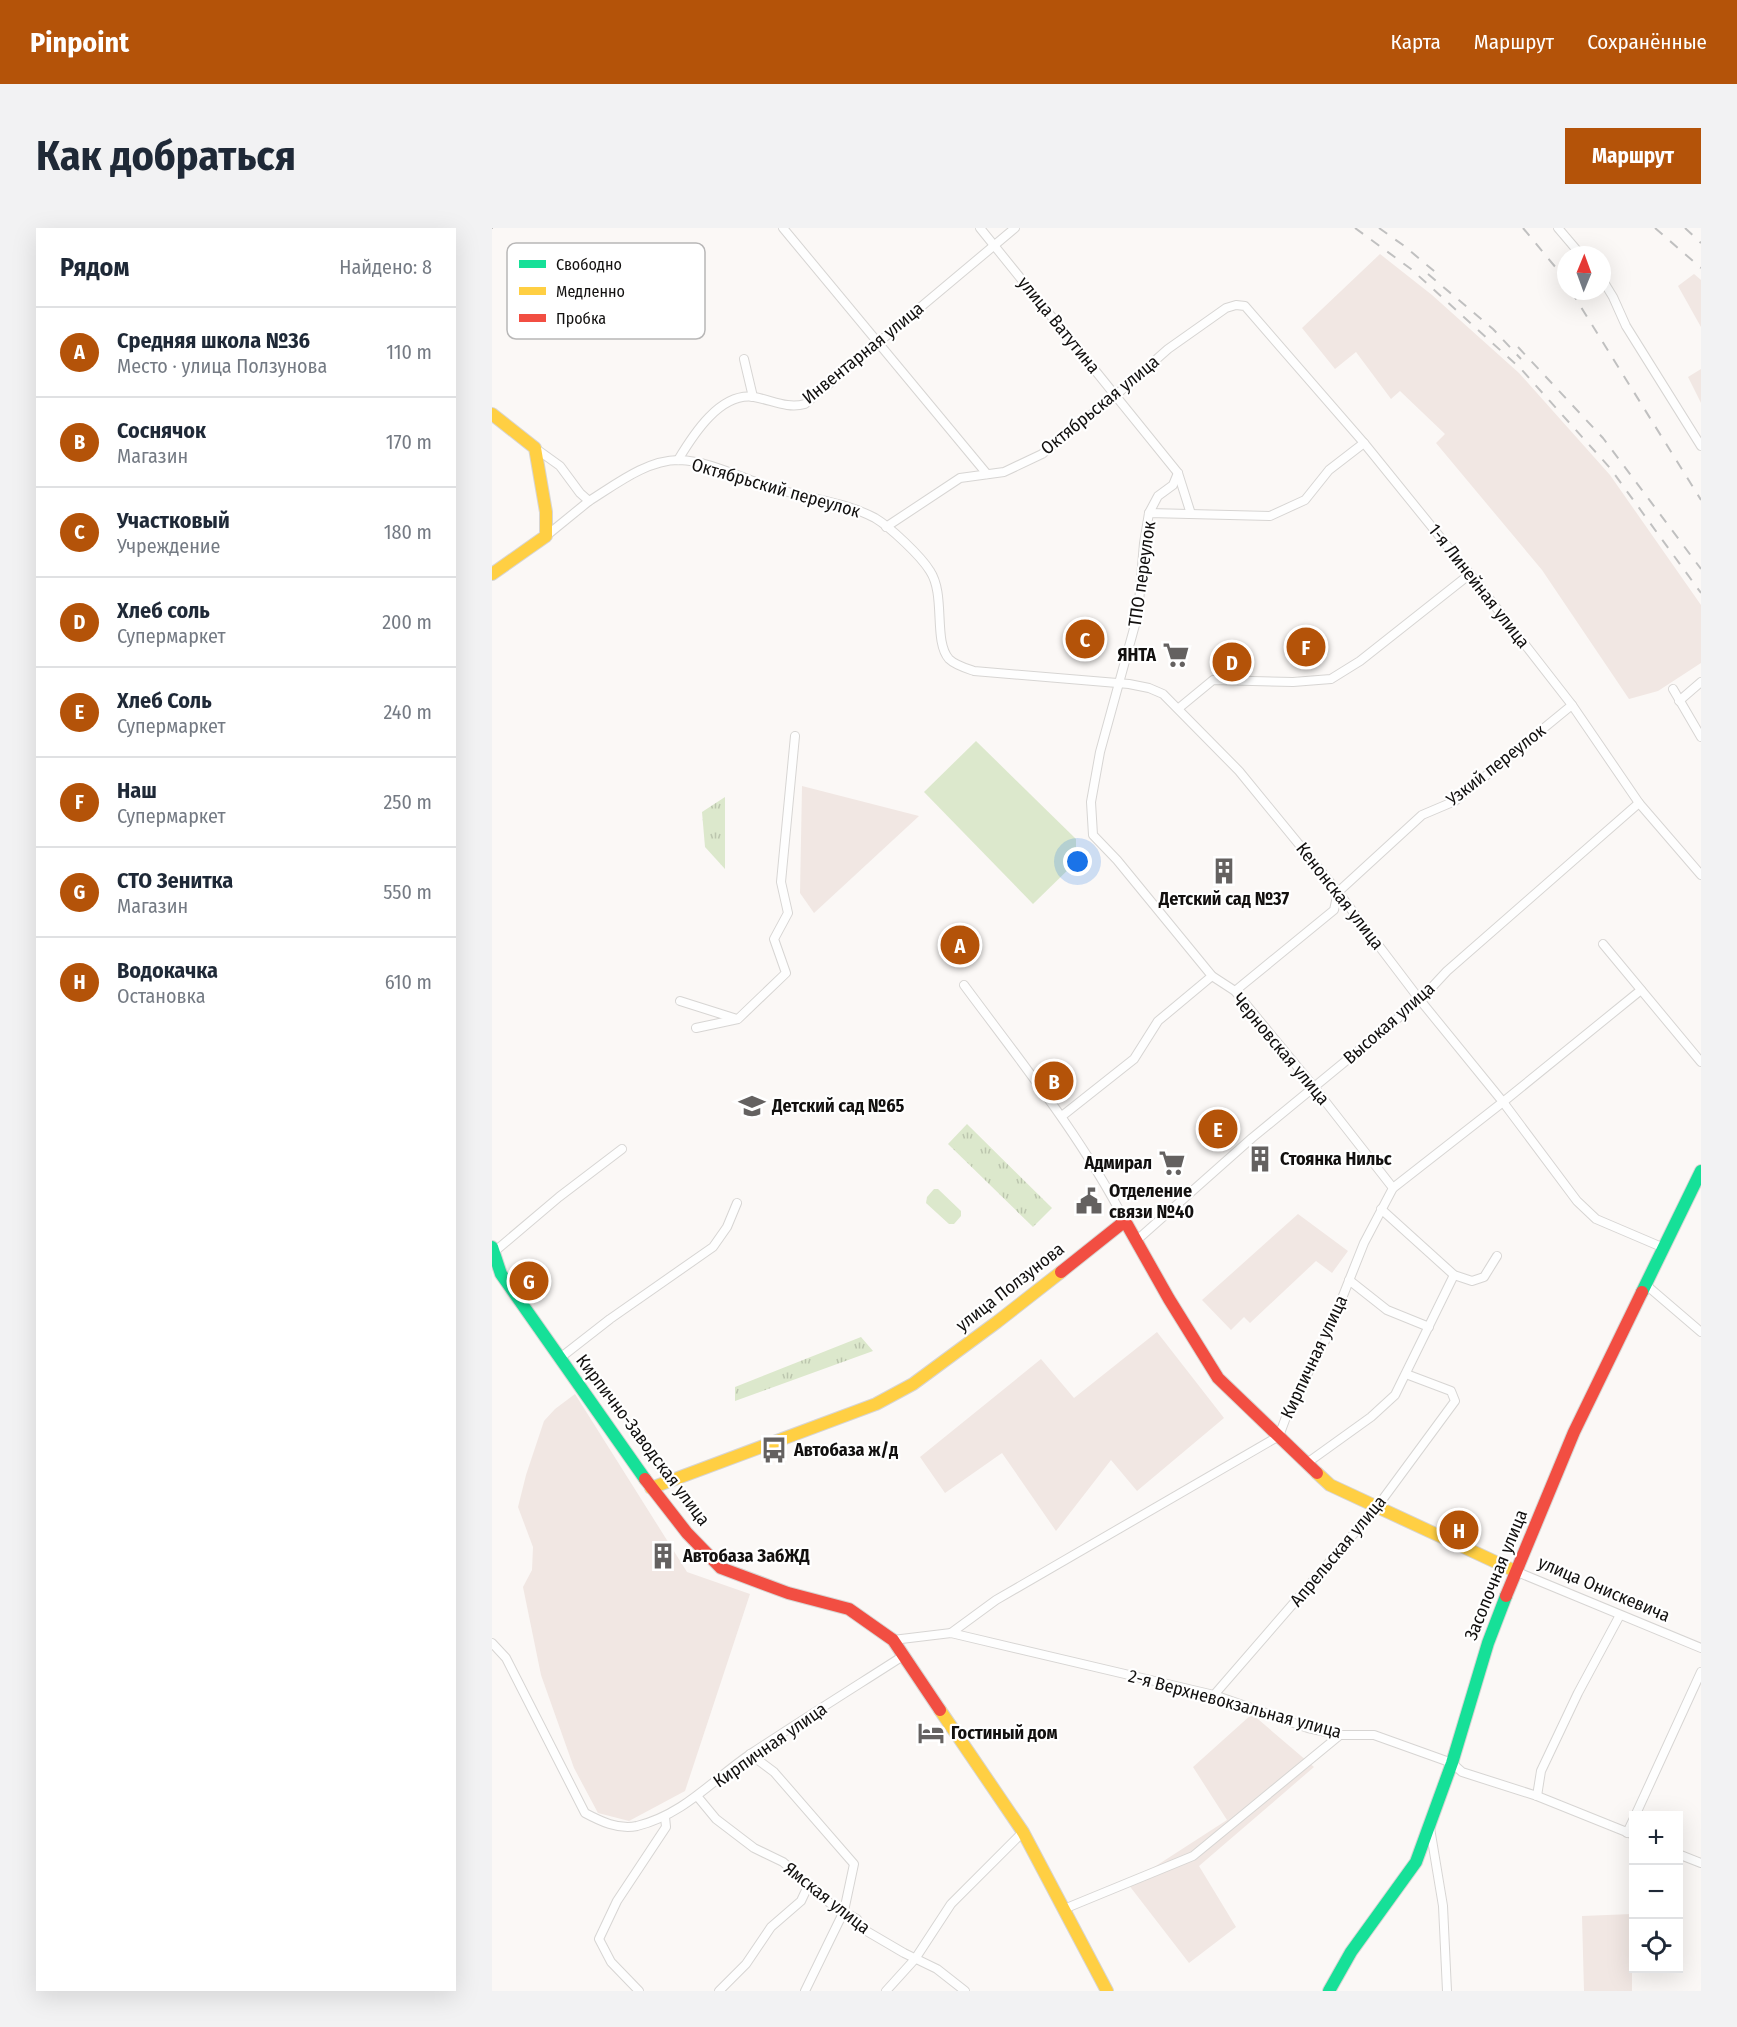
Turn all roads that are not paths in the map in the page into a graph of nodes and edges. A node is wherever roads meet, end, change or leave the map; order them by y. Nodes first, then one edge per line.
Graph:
1 (783, 228) edge
2 (980, 228) edge
3 (1015, 228) edge
4 (1558, 228) edge
5 (993, 246) junction
6 (1573, 246) edge
7 (1611, 294) edge
8 (1245, 306) joint
9 (878, 343) junction
10 (744, 359) dead end
11 (1116, 394) junction
12 (753, 397) junction
13 (492, 414) edge
14 (1364, 443) junction
15 (1701, 446) edge
16 (535, 448) junction
17 (678, 460) junction
18 (1178, 473) junction
19 (987, 474) junction
20 (589, 501) junction
21 (1149, 513) junction
22 (1191, 514) junction
23 (886, 527) junction
24 (546, 536) junction
25 (492, 574) edge
26 (1470, 574) junction
27 (950, 660) joint
28 (1701, 682) edge
29 (1120, 683) junction
30 (1673, 690) dead end
31 (1679, 701) junction
32 (1572, 705) junction
33 (1179, 708) junction
34 (795, 736) dead end
35 (1701, 737) edge
36 (1639, 803) junction
37 (1117, 860) joint
38 (1701, 875) edge
39 (1338, 892) junction
40 (1603, 944) dead end
41 (1212, 976) junction
42 (964, 985) dead end
43 (1641, 990) junction
44 (1235, 991) junction
45 (1420, 1000) junction
46 (681, 1001) dead end
47 (738, 1019) junction
48 (696, 1028) dead end
49 (1701, 1062) edge
50 (1314, 1087) junction
51 (1503, 1102) junction
52 (1062, 1116) junction
53 (622, 1149) dead end
54 (1701, 1171) edge
55 (1393, 1188) junction
56 (737, 1203) dead end
57 (1382, 1209) junction
58 (1125, 1221) junction
59 (1137, 1240) junction
60 (1664, 1248) junction
61 (493, 1250) edge
62 (1497, 1257) dead end
63 (1454, 1275) junction
64 (1349, 1280) junction
65 (1646, 1284) junction
66 (1429, 1327) junction
67 (1701, 1332) edge
68 (560, 1358) junction
69 (1406, 1374) junction
70 (1279, 1436) junction
71 (1307, 1463) junction
72 (651, 1488) junction
73 (1377, 1507) junction
74 (1515, 1571) junction
75 (1620, 1615) junction
76 (951, 1633) junction
77 (893, 1640) junction
78 (492, 1643) edge
79 (1701, 1648) edge
80 (903, 1656) junction
81 (1701, 1672) edge
82 (1214, 1695) junction
83 (1340, 1735) junction
84 (750, 1754) junction
85 (1452, 1762) junction
86 (698, 1796) junction
87 (1536, 1796) junction
88 (1637, 1811) edge
89 (665, 1817) junction
90 (1429, 1824) junction
91 (1023, 1832) junction
92 (1629, 1834) edge
93 (1683, 1856) edge
94 (1701, 1863) edge
95 (809, 1884) junction
96 (1064, 1909) junction
97 (844, 1911) junction
98 (915, 1959) junction
99 (639, 1991) edge
100 (720, 1991) edge
101 (805, 1991) edge
102 (886, 1991) edge
103 (964, 1991) edge
104 (1107, 1991) edge
105 (1329, 1991) edge
106 (1447, 1991) edge

1 - 9 street
2 - 5 street, улица Ватутина
3 - 5 street, Инвентарная улица
4 - 6 street
5 - 9 street, Инвентарная улица
5 - 11 street, улица Ватутина
7 - 15 street
8 - 11 street, Октябрьская улица
8 - 14 street, 1-я Линейная улица
9 - 12 street, Инвентарная улица
9 - 19 street
10 - 12 street
11 - 18 street, улица Ватутина
11 - 19 street, Октябрьская улица
12 - 17 street
13 - 16 street
14 - 22 street, ТПО переулок
14 - 26 street, 1-я Линейная улица
16 - 20 street
16 - 24 street
17 - 20 street, Октябрьский переулок
17 - 23 street, Октябрьский переулок
18 - 21 street
18 - 22 street, улица Ватутина
19 - 23 street, Октябрьская улица
20 - 24 street, Октябрьский переулок
21 - 22 street, ТПО переулок
21 - 29 street, ТПО переулок
23 - 27 street, Октябрьский переулок
24 - 25 street
26 - 32 street, 1-я Линейная улица
26 - 33 street
27 - 29 street, Кенонская улица
28 - 31 street
29 - 33 street, Кенонская улица
29 - 37 street, ТПО переулок
30 - 31 street
31 - 35 street
32 - 36 street, 1-я Линейная улица
32 - 39 street, Узкий переулок
33 - 39 street, Кенонская улица
34 - 47 street
36 - 38 street, 1-я Линейная улица
36 - 45 street, Высокая улица
37 - 41 street, Черновская улица
39 - 44 street
39 - 45 street, Кенонская улица
40 - 43 street
41 - 44 street, Черновская улица
41 - 52 street
42 - 52 street
43 - 49 street
43 - 51 street, Кирпичная улица
44 - 50 street, Черновская улица
45 - 50 street, Высокая улица
45 - 51 street, Кенонская улица
46 - 47 street
47 - 48 street
50 - 55 street, Черновская улица
50 - 59 street, Высокая улица
51 - 55 street, Кирпичная улица
51 - 60 street, Кенонская улица
52 - 58 street
53 - 61 street
54 - 60 street, Засопочная улица
55 - 57 street, Кирпичная улица
56 - 68 street
57 - 63 street
57 - 64 street, Кирпичная улица
58 - 59 street, улица Онискевича
58 - 72 street, улица Ползунова
59 - 70 street, улица Онискевича
60 - 65 street, Засопочная улица
61 - 68 street, Кирпично-Заводская улица
62 - 63 street
63 - 66 street
64 - 66 street
64 - 70 street, Кирпичная улица
65 - 67 street
65 - 74 street, Засопочная улица
66 - 69 street
68 - 72 street, Кирпично-Заводская улица
69 - 71 street
69 - 73 street, Апрельская улица
70 - 71 street, улица Онискевича
70 - 76 street, Кирпичная улица
71 - 73 street, улица Онискевича
72 - 77 street, Кирпично-Заводская улица
73 - 74 street, улица Онискевича
73 - 82 street, Апрельская улица
74 - 75 street, улица Онискевича
74 - 85 street, Засопочная улица
75 - 79 street, улица Онискевича
75 - 87 street
76 - 77 street, 2-я Верхневокзальная улица
76 - 82 street, 2-я Верхневокзальная улица
77 - 80 street, Кирпично-Заводская улица
78 - 89 street, Кирпичная улица
80 - 84 street, Кирпичная улица
80 - 91 street, Кирпично-Заводская улица
81 - 88 street
82 - 83 street, 2-я Верхневокзальная улица
83 - 85 street, 2-я Верхневокзальная улица
83 - 96 street
84 - 86 street, Кирпичная улица
84 - 97 street
85 - 87 street, 2-я Верхневокзальная улица
85 - 90 street, Засопочная улица
86 - 89 street, Кирпичная улица
86 - 95 street, Ямская улица
87 - 92 street, 2-я Верхневокзальная улица
89 - 99 street
90 - 105 street, Засопочная улица
90 - 106 street
91 - 96 street, Кирпично-Заводская улица
91 - 98 street
93 - 94 street
95 - 97 street, Ямская улица
95 - 100 street
96 - 104 street, Кирпично-Заводская улица
97 - 98 street, Ямская улица
97 - 101 street
98 - 102 street
98 - 103 street, Ямская улица

